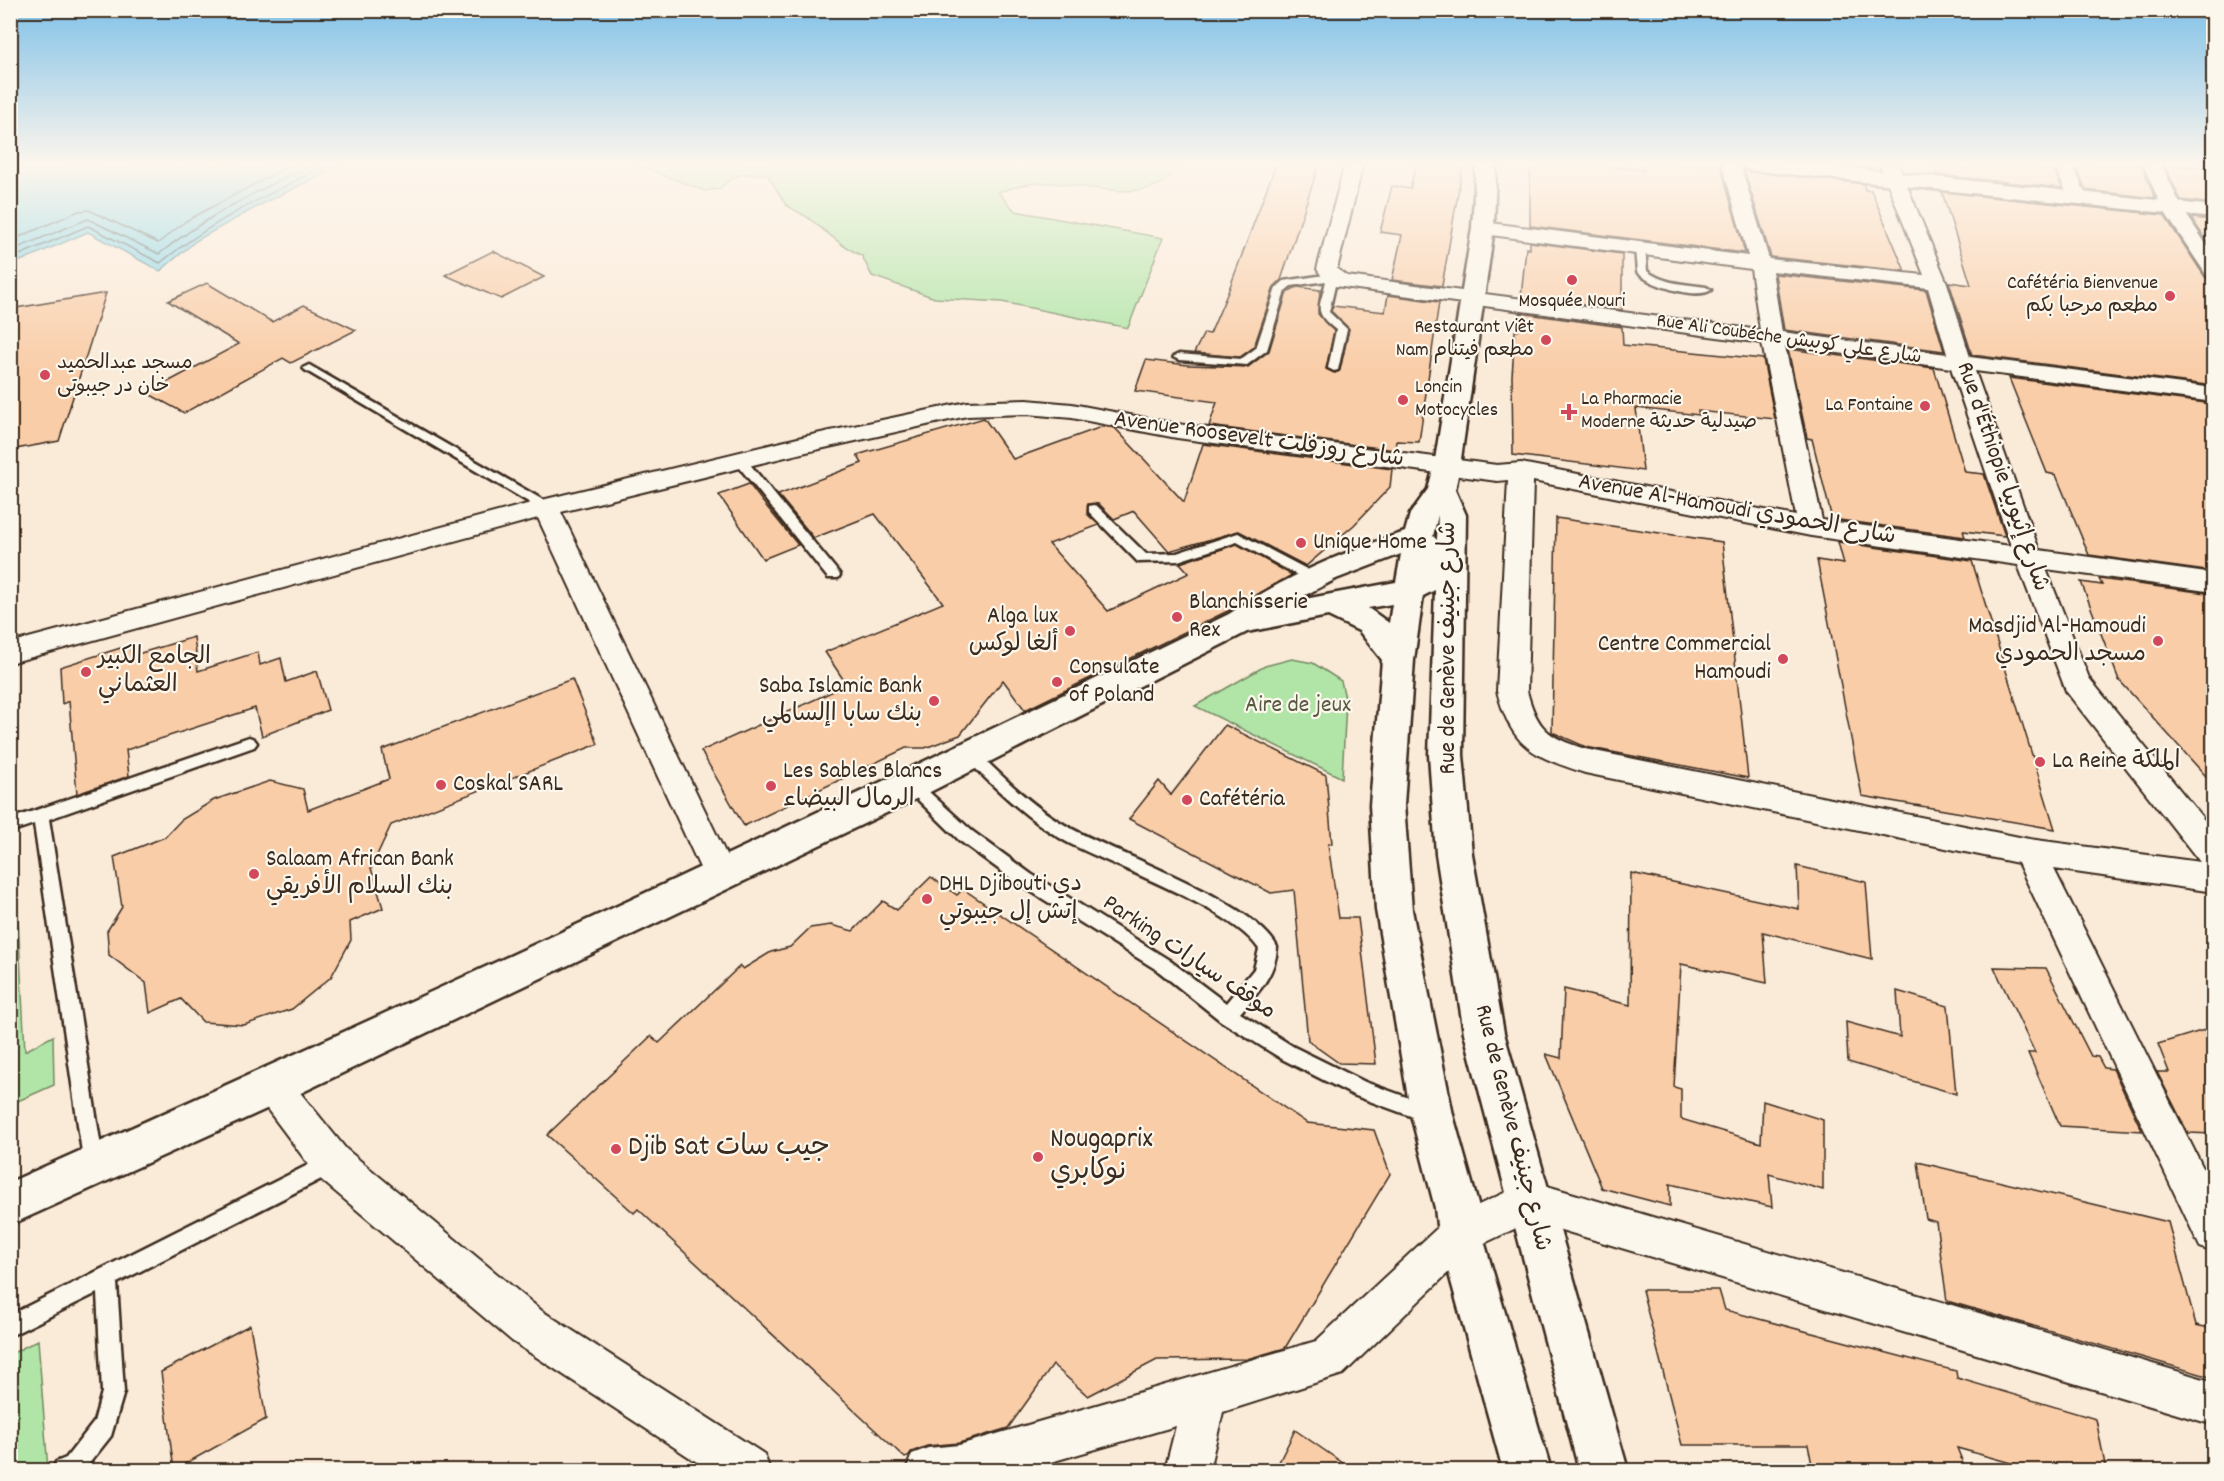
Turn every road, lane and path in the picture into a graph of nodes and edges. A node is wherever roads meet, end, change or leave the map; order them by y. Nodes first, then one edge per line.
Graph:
1 (1335, 233) edge
2 (1482, 233) edge
3 (1523, 233) edge
4 (1751, 233) edge
5 (1917, 233) edge
6 (2189, 233) edge
7 (1640, 248) junction
8 (1760, 264) junction
9 (2211, 264) edge
10 (1332, 277) junction
11 (1937, 283) junction
12 (1706, 290) dead end
13 (1472, 298) junction
14 (1772, 337) junction
15 (1179, 357) dead end
16 (1961, 363) junction
17 (309, 368) dead end
18 (1334, 368) dead end
19 (2214, 395) edge
20 (740, 460) junction
21 (1521, 471) junction
22 (1444, 478) junction
23 (546, 507) junction
24 (1093, 509) dead end
25 (1811, 527) junction
26 (1418, 538) junction
27 (2028, 557) junction
28 (1450, 571) junction
29 (833, 575) dead end
30 (1311, 577) junction
31 (2214, 583) edge
32 (1410, 590) junction
33 (1326, 605) junction
34 (1240, 622) junction
35 (10, 653) edge
36 (1398, 660) junction
37 (249, 743) dead end
38 (972, 756) junction
39 (912, 785) junction
40 (40, 815) junction
41 (2181, 815) junction
42 (2214, 820) edge
43 (10, 826) edge
44 (2029, 852) junction
45 (2214, 856) edge
46 (720, 875) junction
47 (2214, 878) edge
48 (1227, 1015) junction
49 (272, 1086) junction
50 (1432, 1114) junction
51 (332, 1163) junction
52 (94, 1166) junction
53 (1530, 1201) junction
54 (10, 1204) edge
55 (2214, 1233) edge
56 (1460, 1234) junction
57 (106, 1277) junction
58 (10, 1326) edge
59 (1205, 1396) junction
60 (2214, 1404) edge
61 (64, 1470) edge
62 (748, 1470) edge
63 (928, 1470) edge
64 (1187, 1470) edge
65 (1527, 1470) edge
66 (1604, 1470) edge

1 - 10 street
2 - 13 main road
3 - 7 street
4 - 8 street
5 - 11 street, Rue d'Éthiopie شارع إثيوبيا
6 - 9 street
7 - 8 street
7 - 12 lane
8 - 11 street
8 - 14 street
10 - 13 street, Rue Ali Coubéche شارع علي كوبيش
10 - 15 lane
10 - 18 lane
11 - 16 street, Rue d'Éthiopie شارع إثيوبيا
13 - 14 street, Rue Ali Coubéche شارع علي كوبيش
13 - 22 main road
14 - 16 street, Rue Ali Coubéche شارع علي كوبيش
14 - 25 street
16 - 19 street, Rue Ali Coubéche شارع علي كوبيش
16 - 27 street, Rue d'Éthiopie شارع إثيوبيا
17 - 23 lane
20 - 22 street, Avenue Roosevelt شارع روزفلت
20 - 23 street, Avenue Roosevelt شارع روزفلت
20 - 29 lane
21 - 22 street, Avenue Al-Hamoudi شارع الحمودي
21 - 25 street, Avenue Al-Hamoudi شارع الحمودي
21 - 44 street
22 - 26 main road, Rue de Genève شارع جينيف
22 - 28 main road, Rue de Genève شارع جينيف
23 - 35 street, Avenue Roosevelt شارع روزفلت
23 - 46 street
24 - 30 lane
25 - 27 street, Avenue Al-Hamoudi شارع الحمودي
26 - 28 main road
26 - 30 main road
26 - 32 main road, Rue de Genève شارع جينيف
27 - 31 street, Avenue Al-Hamoudi شارع الحمودي
27 - 41 street, Rue d'Éthiopie شارع إثيوبيا
28 - 32 main road
28 - 53 main road, Rue de Genève شارع جينيف
30 - 34 main road
32 - 33 main road
32 - 36 main road, Rue de Genève شارع جينيف
33 - 34 main road
33 - 36 main road
34 - 38 main road
36 - 50 main road, Rue de Genève شارع جينيف
37 - 40 lane
38 - 39 main road
38 - 48 lane
39 - 46 main road
39 - 48 lane, Parking موقف سيارات
40 - 43 lane
40 - 52 lane
41 - 42 street
41 - 45 street, Rue d'Éthiopie شارع إثيوبيا
44 - 47 street
44 - 55 street
46 - 49 main road
48 - 50 lane, Parking موقف سيارات
49 - 51 street
49 - 52 main road
50 - 56 main road, Rue de Genève شارع جينيف
51 - 57 lane
51 - 62 street
52 - 54 main road
53 - 56 street
53 - 60 street
53 - 66 main road, Rue de Genève شارع جينيف
56 - 59 street
56 - 65 main road, Rue de Genève شارع جينيف
57 - 58 lane
57 - 61 lane
59 - 63 street
59 - 64 street

